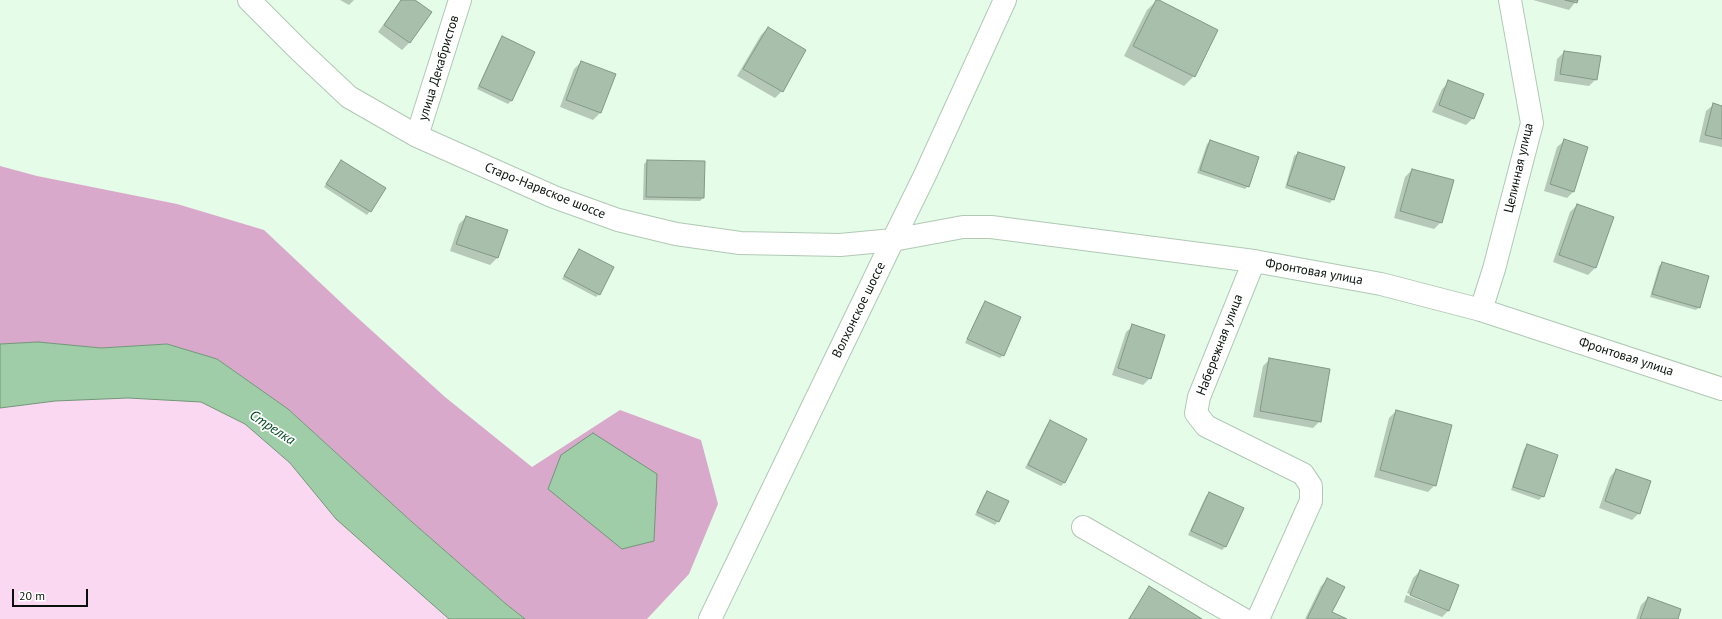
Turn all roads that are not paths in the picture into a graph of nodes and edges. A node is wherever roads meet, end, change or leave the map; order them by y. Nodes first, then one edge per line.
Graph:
1 (249, 0) edge
2 (460, 0) edge
3 (1005, 0) edge
4 (1510, 0) edge
5 (417, 136) junction
6 (893, 240) junction
7 (1254, 261) junction
8 (1481, 310) junction
9 (1722, 389) edge
10 (1083, 527) dead end
11 (710, 619) edge
12 (1243, 619) edge
13 (1258, 619) edge

1 - 5 street, Старо-Нарвское шоссе
2 - 5 street, улица Декабристов
3 - 6 street, Волхонское шоссе
4 - 8 street, Целинная улица
5 - 6 street, Старо-Нарвское шоссе
6 - 7 street, Фронтовая улица
6 - 11 street, Волхонское шоссе
7 - 8 street, Фронтовая улица
7 - 13 street, Набережная улица
8 - 9 street, Фронтовая улица
10 - 12 street

